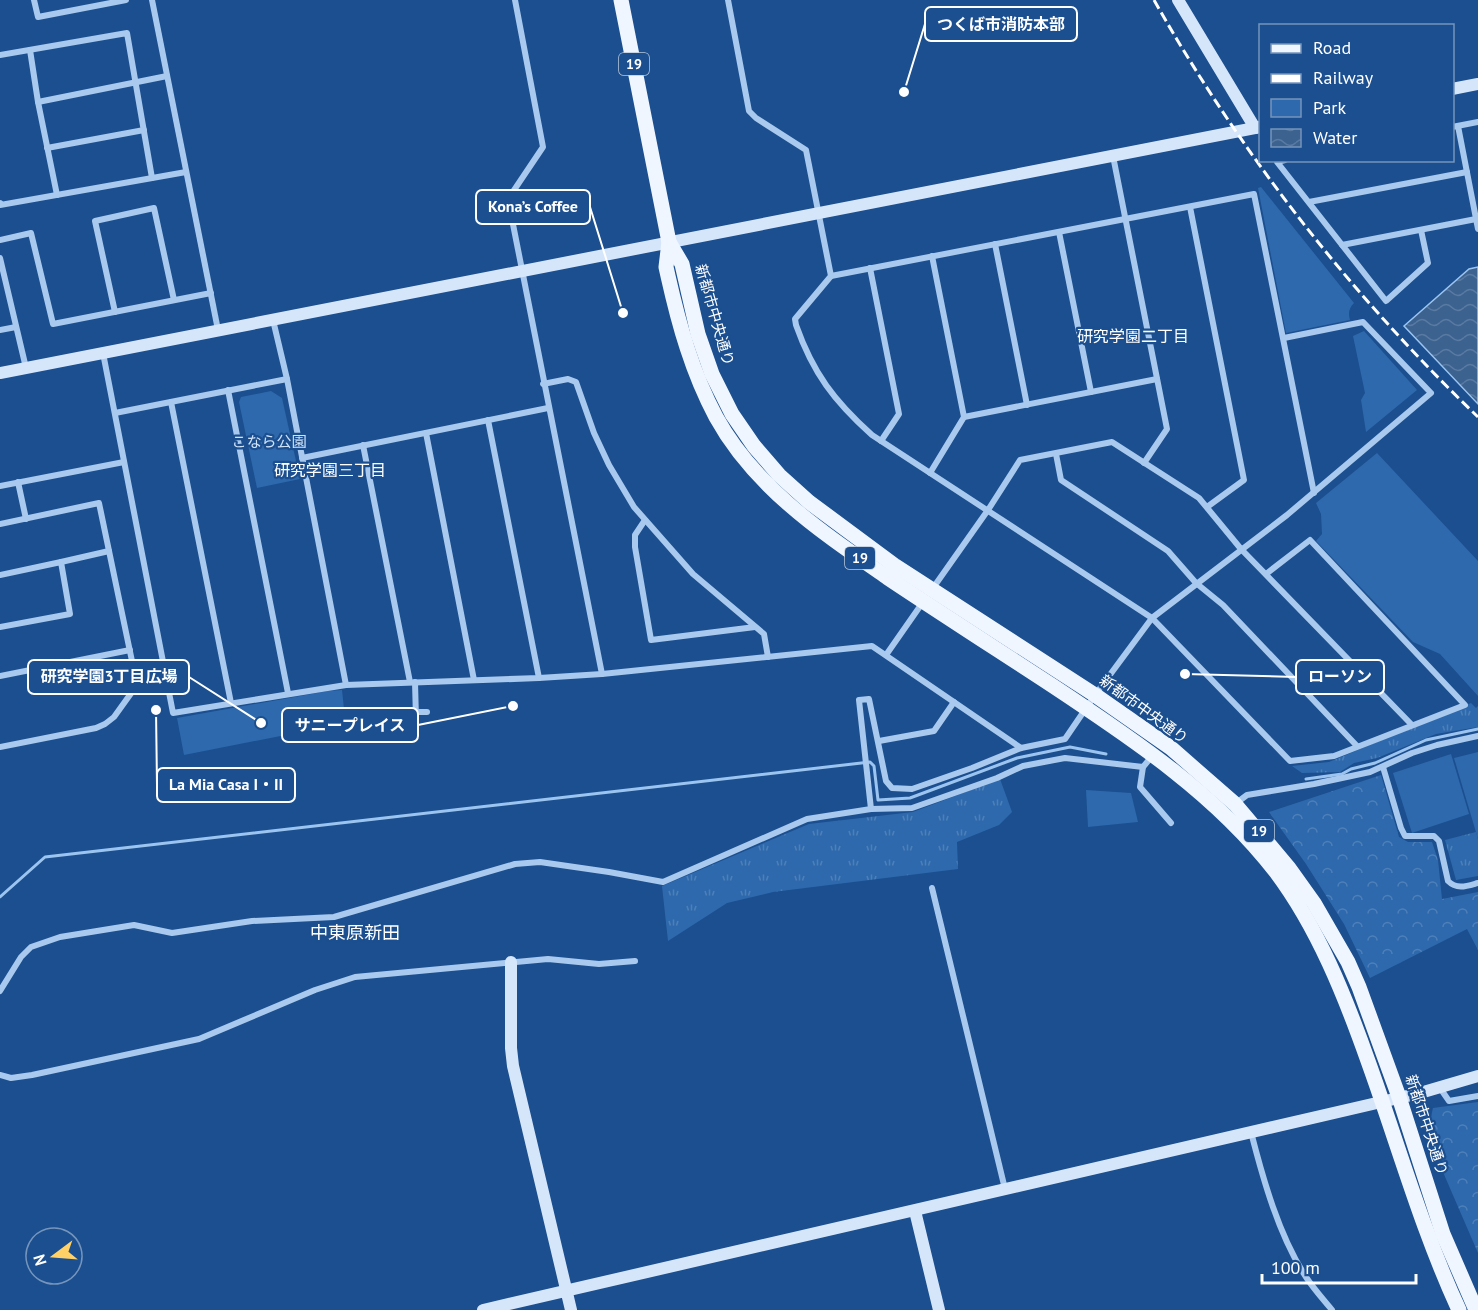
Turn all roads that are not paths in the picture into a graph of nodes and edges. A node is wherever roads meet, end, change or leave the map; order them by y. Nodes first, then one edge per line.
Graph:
1 (34, 0) edge
2 (126, 0) edge
3 (152, 0) edge
4 (515, 0) edge
5 (621, 0) edge
6 (728, 0) edge
7 (1178, 0) edge
8 (93, 3) edge
9 (30, 50) junction
10 (0, 55) edge
11 (167, 76) junction
12 (135, 83) junction
13 (1478, 84) edge
14 (1454, 89) edge
15 (38, 102) junction
16 (1478, 122) edge
17 (1455, 127) edge
18 (1258, 128) edge
19 (144, 130) junction
20 (47, 148) junction
21 (1113, 156) junction
22 (1277, 162) edge
23 (186, 172) junction
24 (1467, 172) junction
25 (153, 178) junction
26 (57, 195) junction
27 (1309, 202) junction
28 (0, 203) edge
29 (1190, 207) junction
30 (818, 212) junction
31 (1125, 219) junction
32 (1476, 219) junction
33 (1478, 229) edge
34 (1421, 230) junction
35 (1059, 232) junction
36 (0, 240) edge
37 (669, 242) junction
38 (995, 244) junction
39 (1342, 245) junction
40 (932, 256) junction
41 (0, 258) edge
42 (870, 268) junction
43 (522, 271) junction
44 (2, 275) edge
45 (831, 276) junction
46 (210, 293) junction
47 (174, 300) junction
48 (115, 312) junction
49 (273, 319) junction
50 (16, 327) junction
51 (0, 330) edge
52 (218, 330) junction
53 (1284, 338) junction
54 (103, 353) junction
55 (26, 368) junction
56 (0, 373) edge
57 (287, 379) junction
58 (1157, 379) junction
59 (543, 384) junction
60 (228, 390) junction
61 (1091, 392) junction
62 (171, 402) junction
63 (1027, 405) junction
64 (548, 408) junction
65 (115, 413) junction
66 (964, 417) junction
67 (488, 420) junction
68 (426, 433) junction
69 (881, 441) junction
70 (363, 446) junction
71 (1056, 454) junction
72 (302, 458) junction
73 (124, 462) junction
74 (1144, 463) junction
75 (930, 473) junction
76 (18, 482) junction
77 (0, 486) edge
78 (1314, 493) junction
79 (1207, 507) junction
80 (988, 510) junction
81 (26, 519) junction
82 (645, 520) junction
83 (0, 524) edge
84 (1241, 549) junction
85 (109, 551) junction
86 (62, 562) junction
87 (1266, 574) junction
88 (0, 575) edge
89 (1196, 583) junction
90 (933, 589) junction
91 (923, 601) junction
92 (1152, 618) junction
93 (0, 627) edge
94 (755, 627) junction
95 (130, 650) junction
96 (886, 655) junction
97 (768, 657) junction
98 (602, 674) junction
99 (0, 676) edge
100 (539, 678) junction
101 (166, 679) junction
102 (474, 680) junction
103 (412, 682) junction
104 (137, 685) junction
105 (346, 685) junction
106 (288, 693) junction
107 (1090, 701) junction
108 (954, 702) junction
109 (231, 703) junction
110 (427, 712) dead end
111 (1411, 724) junction
112 (1478, 736) edge
113 (879, 741) junction
114 (1357, 746) junction
115 (0, 747) edge
116 (1021, 748) junction
117 (1154, 754) junction
118 (1143, 767) junction
119 (1383, 767) junction
120 (1235, 804) junction
121 (871, 809) junction
122 (1171, 823) dead end
123 (1478, 883) edge
124 (932, 888) dead end
125 (635, 961) dead end
126 (511, 962) junction
127 (0, 991) edge
128 (0, 1075) edge
129 (1478, 1076) edge
130 (1440, 1088) junction
131 (1478, 1096) edge
132 (1399, 1098) junction
133 (1382, 1101) junction
134 (1251, 1132) junction
135 (1005, 1189) junction
136 (915, 1211) junction
137 (566, 1291) junction
138 (483, 1310) edge
139 (571, 1310) edge
140 (939, 1310) edge
141 (1332, 1310) edge
142 (1459, 1310) edge
143 (1476, 1310) edge

1 - 8 street
2 - 8 street
3 - 11 street
4 - 43 street
5 - 37 main road, 新都市中央通り / 19
6 - 30 street
7 - 18 street
9 - 10 street
9 - 12 street
9 - 15 street
11 - 12 street
11 - 23 street
12 - 15 street
12 - 19 street
13 - 14 street
15 - 20 street
16 - 17 street
17 - 24 street
18 - 21 street
19 - 20 street
19 - 25 street
20 - 26 street
21 - 30 street
21 - 31 street
22 - 27 street
23 - 25 street
23 - 46 street
24 - 27 street
24 - 32 street
25 - 26 street
26 - 28 street
27 - 39 street
29 - 31 street
29 - 53 street
29 - 79 street
30 - 37 street
30 - 45 street
31 - 35 street
31 - 58 street
32 - 33 street
32 - 34 street
34 - 39 street
34 - 39 street
35 - 38 street
35 - 61 street
36 - 48 street
37 - 43 street
37 - 90 main road, 新都市中央通り / 19
37 - 91 main road, 新都市中央通り / 19
38 - 40 street
38 - 63 street
40 - 42 street
40 - 66 street
41 - 44 street
42 - 45 street
42 - 69 street
43 - 49 street
43 - 59 street
44 - 50 street
45 - 69 street
46 - 47 street
46 - 52 street
47 - 48 street
47 - 48 street
49 - 52 street
49 - 57 street
50 - 51 street
50 - 55 street
52 - 54 street
53 - 78 street
53 - 78 street
54 - 55 street
54 - 65 street
55 - 56 street
57 - 60 street
57 - 72 street
58 - 61 street
58 - 74 street
59 - 64 street
59 - 82 street
60 - 62 street
60 - 106 street
61 - 63 street
62 - 65 street
62 - 109 street
63 - 66 street
64 - 67 street
64 - 98 street
65 - 73 street
66 - 75 street
67 - 68 street
67 - 100 street
68 - 70 street
68 - 102 street
69 - 75 street
70 - 72 street
70 - 103 street
71 - 74 street
71 - 80 street
71 - 89 street
72 - 105 street
73 - 76 street
73 - 101 street
74 - 79 street
75 - 80 street
76 - 77 street
76 - 81 street
78 - 84 street
79 - 84 street
80 - 90 street
80 - 92 street
81 - 83 street
81 - 85 street
82 - 94 street
82 - 94 street
84 - 87 street
84 - 89 street
85 - 86 street
85 - 95 street
86 - 88 street
86 - 93 street
87 - 111 street
87 - 111 street
89 - 92 street
89 - 114 street
90 - 107 main road, 新都市中央通り / 19
91 - 96 street
91 - 107 main road, 新都市中央通り / 19
92 - 107 street
92 - 114 street
94 - 97 street
95 - 99 street
95 - 104 street
96 - 97 street
96 - 108 street
97 - 98 street
98 - 100 street
100 - 102 street
101 - 104 street
101 - 109 street
102 - 103 street
103 - 105 street
103 - 110 street
104 - 115 street
105 - 106 street
106 - 109 street
107 - 116 street
107 - 117 main road, 新都市中央通り / 19
107 - 120 main road, 新都市中央通り / 19
108 - 113 street
108 - 116 street
111 - 114 street
112 - 119 street
113 - 116 street
113 - 121 street
117 - 118 street
117 - 133 main road, 新都市中央通り / 19
118 - 121 street
118 - 122 street
119 - 120 street
119 - 123 street
120 - 132 main road, 新都市中央通り / 19
121 - 127 street
124 - 135 street
125 - 126 street
126 - 128 street
126 - 137 street
129 - 130 street
130 - 131 street
130 - 132 street
132 - 133 street
132 - 143 main road, 新都市中央通り / 19
133 - 134 street
133 - 142 main road, 新都市中央通り / 19
134 - 135 street
134 - 141 street
135 - 136 street
136 - 137 street
136 - 140 street
137 - 138 street
137 - 139 street

